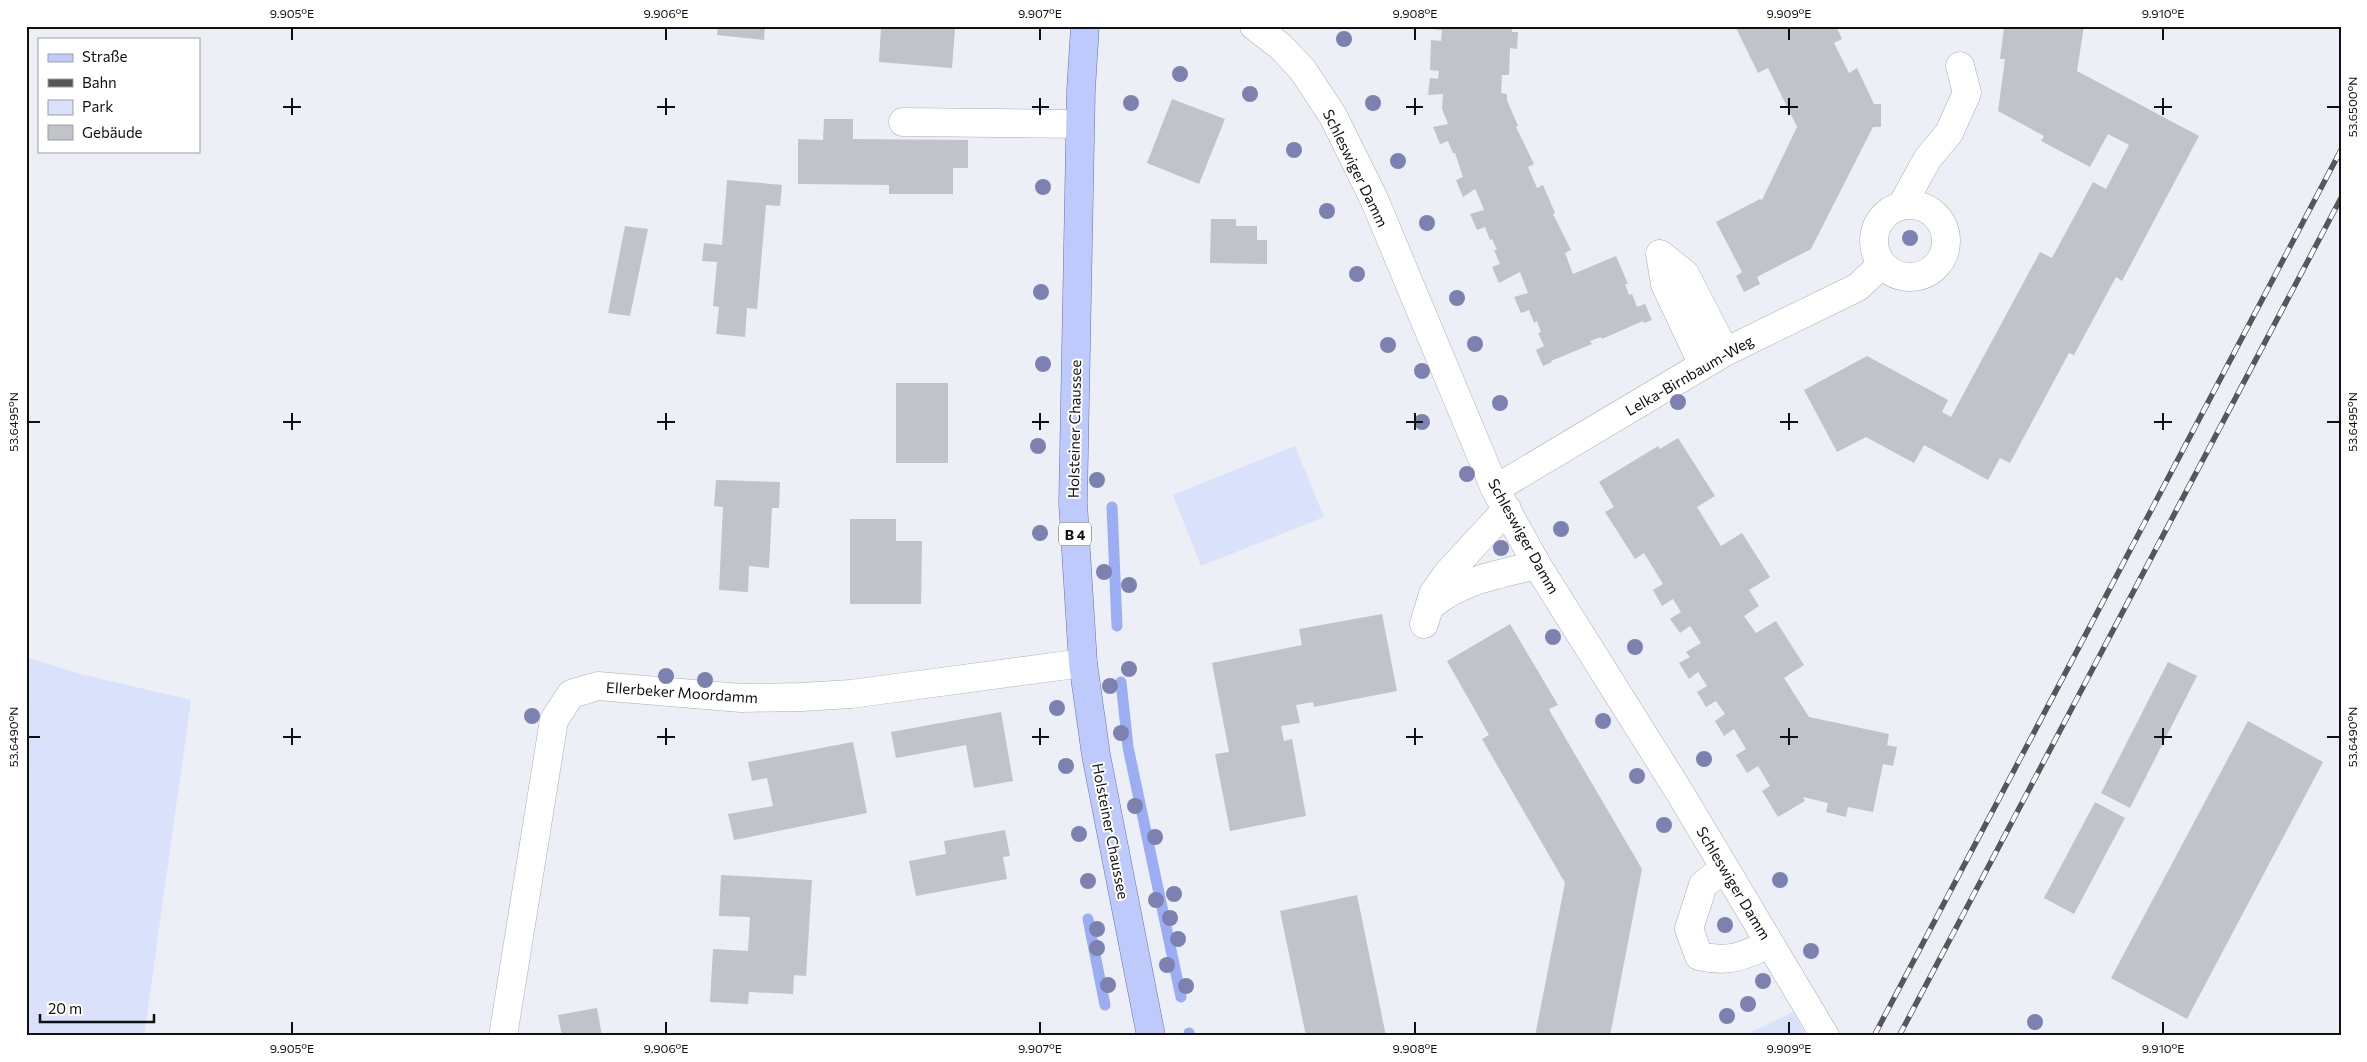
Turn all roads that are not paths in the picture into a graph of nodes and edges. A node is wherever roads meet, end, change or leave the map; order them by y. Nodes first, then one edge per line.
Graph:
1 (1085, 26) edge
2 (1255, 26) edge
3 (1960, 66) dead end
4 (903, 122) dead end
5 (1080, 124) junction
6 (1902, 205) junction
7 (1882, 264) junction
8 (1501, 499) junction
9 (1537, 565) junction
10 (1083, 664) junction
11 (1724, 868) junction
12 (1770, 944) junction
13 (503, 1036) edge
14 (1151, 1036) edge
15 (1825, 1036) edge

1 - 5 main road, Holsteiner Chaussee / B 4
2 - 8 street, Schleswiger Damm
3 - 6 street
4 - 5 street
5 - 10 main road, Holsteiner Chaussee / B 4
6 - 7 street
6 - 7 street
7 - 8 street, Lelka-Birnbaum-Weg
8 - 9 street, Schleswiger Damm
8 - 9 street, Lelka-Birnbaum-Weg
9 - 11 street, Schleswiger Damm
10 - 13 street, Ellerbeker Moordamm
10 - 14 main road, Holsteiner Chaussee / B 4
11 - 12 street, Schleswiger Damm
11 - 12 street
12 - 15 street, Schleswiger Damm

